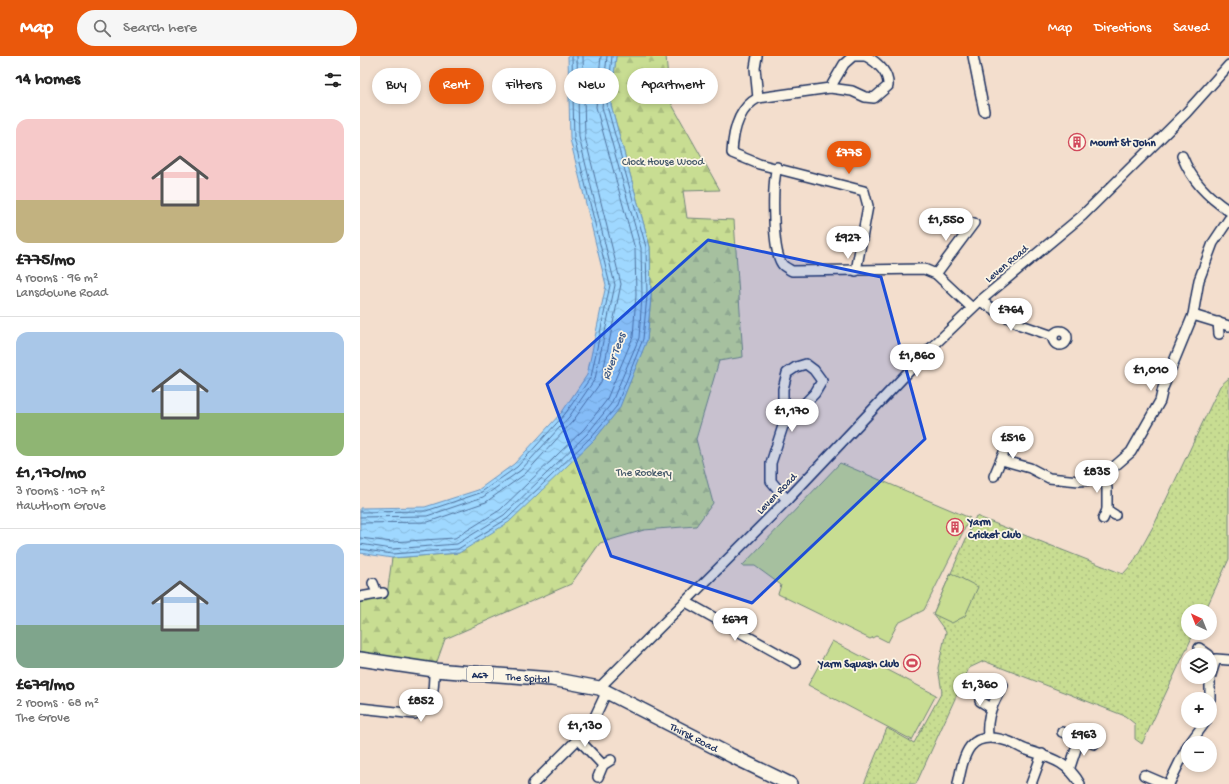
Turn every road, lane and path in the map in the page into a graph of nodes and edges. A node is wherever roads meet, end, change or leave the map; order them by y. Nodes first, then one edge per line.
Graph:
1 (757, 56) edge
2 (866, 56) edge
3 (973, 56) edge
4 (1229, 65) edge
5 (830, 88) junction
6 (758, 98) junction
7 (986, 107) dead end
8 (1194, 159) dead end
9 (776, 167) junction
10 (1229, 211) edge
11 (1229, 219) edge
12 (974, 223) dead end
13 (856, 271) junction
14 (936, 274) junction
15 (980, 301) junction
16 (972, 308) junction
17 (1193, 315) junction
18 (1218, 322) junction
19 (1229, 326) edge
20 (1218, 334) dead end
21 (1053, 336) dead end
22 (783, 426) junction
23 (1003, 441) dead end
24 (1002, 460) junction
25 (994, 476) dead end
26 (1104, 476) junction
27 (787, 500) junction
28 (1107, 510) junction
29 (1115, 515) dead end
30 (1103, 519) dead end
31 (373, 583) dead end
32 (360, 597) edge
33 (686, 602) junction
34 (1217, 658) edge
35 (360, 659) edge
36 (1229, 660) edge
37 (795, 663) dead end
38 (434, 670) junction
39 (1004, 685) dead end
40 (603, 689) junction
41 (980, 701) dead end
42 (360, 708) edge
43 (991, 708) junction
44 (1062, 732) dead end
45 (988, 737) junction
46 (1080, 737) junction
47 (578, 739) junction
48 (1094, 744) dead end
49 (1042, 754) junction
50 (1181, 760) edge
51 (1069, 770) junction
52 (1144, 775) dead end
53 (598, 777) dead end
54 (533, 784) edge
55 (790, 784) edge
56 (958, 784) edge
57 (1031, 784) edge
58 (1080, 784) edge
59 (1165, 784) edge
60 (1170, 784) edge

1 - 6 street
2 - 5 street
2 - 5 street
3 - 7 street
4 - 15 street, Leven Road
5 - 6 street
6 - 9 street
8 - 10 street
9 - 13 street
9 - 13 street
11 - 17 street
12 - 14 street
13 - 14 street
14 - 16 street
15 - 16 street, Leven Road
15 - 21 street
16 - 27 street, Leven Road
17 - 18 street
17 - 26 street
18 - 19 street
18 - 20 street
22 - 22 street
22 - 27 street
23 - 24 street
24 - 25 street
24 - 26 street
26 - 28 street
27 - 33 street, Leven Road
28 - 29 street
28 - 30 street
31 - 32 street
33 - 37 street
33 - 40 street, Leven Road
34 - 36 street
35 - 38 main road, The Spital / A67
38 - 40 main road, The Spital / A67
38 - 42 street
39 - 43 street
40 - 47 street
40 - 55 main road, Thirsk Road / A67
41 - 43 street
43 - 45 street
44 - 46 street
45 - 49 street
45 - 56 street
46 - 48 street
46 - 51 street
47 - 53 street
47 - 54 street
49 - 51 street
49 - 57 street
50 - 60 street
51 - 58 street
52 - 59 street

